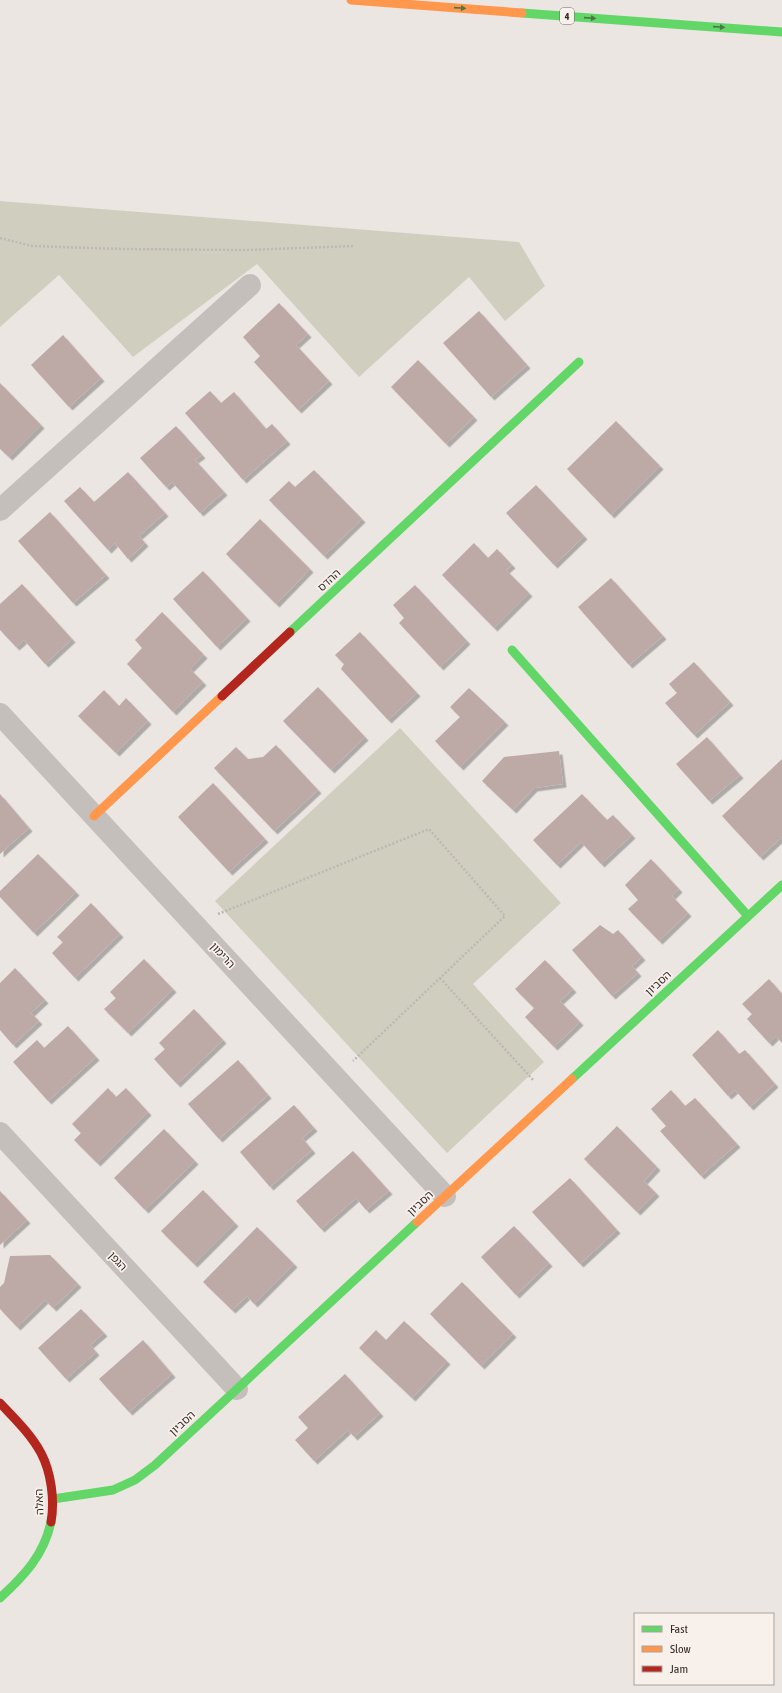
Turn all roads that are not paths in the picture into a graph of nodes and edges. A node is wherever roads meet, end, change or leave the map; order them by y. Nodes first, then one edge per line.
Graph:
1 (352, 0) edge
2 (782, 32) edge
3 (250, 285) dead end
4 (579, 362) dead end
5 (0, 510) edge
6 (512, 650) dead end
7 (0, 714) edge
8 (94, 816) junction
9 (782, 884) edge
10 (748, 916) junction
11 (0, 1133) edge
12 (445, 1196) junction
13 (237, 1389) junction
14 (0, 1403) edge
15 (53, 1499) junction
16 (0, 1598) edge

1 -> 2 main road, 4
3 - 5 street
4 - 8 main road, ההדס
6 - 10 main road
7 - 8 street, הרימון
8 - 12 street, הרימון
9 - 10 main road, הסביון
10 - 12 main road, הסביון
11 - 13 street, הגפן
12 - 13 main road, הסביון
13 - 15 main road, הסביון
14 - 15 main road, האלה
15 - 16 main road, האלה

